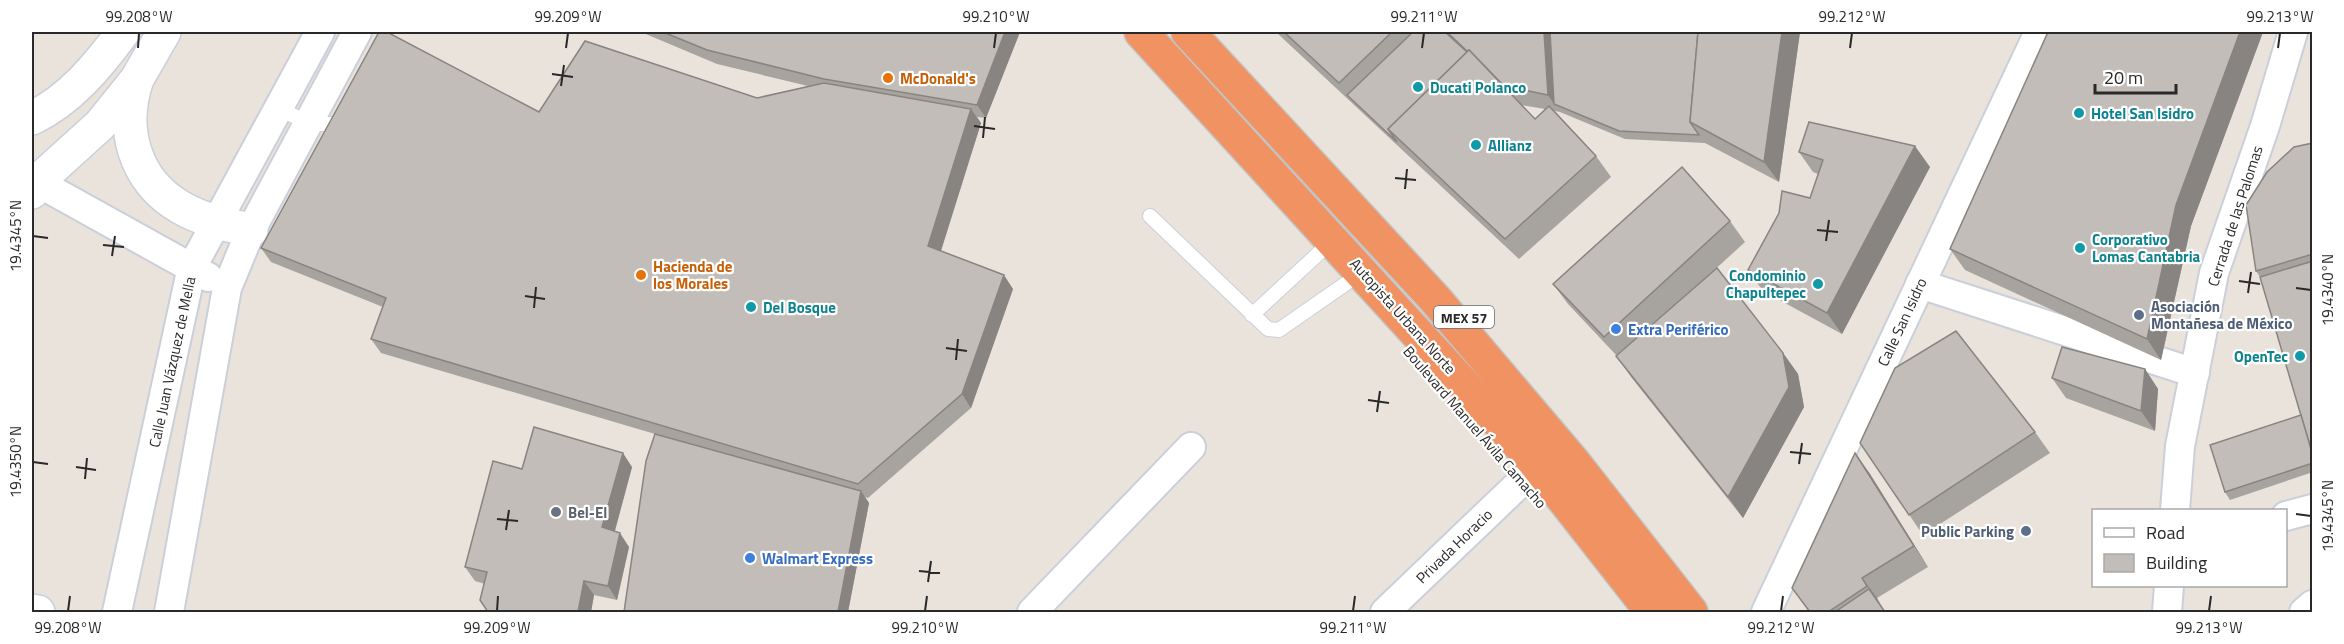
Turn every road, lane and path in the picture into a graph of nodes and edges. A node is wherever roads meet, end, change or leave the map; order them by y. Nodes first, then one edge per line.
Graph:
1 (123, 32) edge
2 (164, 32) edge
3 (320, 32) edge
4 (357, 32) edge
5 (1121, 32) edge
6 (1141, 32) edge
7 (1188, 32) edge
8 (1207, 32) edge
9 (2039, 32) edge
10 (2293, 32) edge
11 (2307, 32) edge
12 (2313, 38) edge
13 (137, 79) junction
14 (279, 108) junction
15 (32, 118) edge
16 (309, 124) junction
17 (357, 133) edge
18 (34, 187) edge
19 (1150, 216) dead end
20 (217, 222) junction
21 (251, 230) junction
22 (1320, 252) junction
23 (192, 267) junction
24 (1348, 282) junction
25 (1920, 284) junction
26 (227, 288) junction
27 (1252, 315) junction
28 (2195, 372) junction
29 (1191, 447) dead end
30 (1523, 480) junction
31 (2175, 509) edge
32 (2313, 509) edge
33 (2287, 516) edge
34 (2169, 587) edge
35 (2313, 605) edge
36 (32, 611) edge
37 (38, 612) edge
38 (117, 612) edge
39 (169, 612) edge
40 (1032, 612) edge
41 (1385, 612) edge
42 (1631, 612) edge
43 (1652, 612) edge
44 (1691, 612) edge
45 (1709, 612) edge
46 (1766, 612) edge
47 (2167, 612) edge
48 (2304, 612) edge

1 - 15 main road
2 - 13 main road
3 - 14 street, Calle Juan Vázquez de Mella
4 - 16 street
5 - 22 highway, Boulevard Manuel Ávila Camacho
6 - 43 highway, Autopista Urbana Norte
7 - 44 highway
8 - 45 highway, MEX 57
9 - 25 street, Calle San Isidro
10 - 28 street, Cerrada de las Palomas
11 - 12 street
13 - 18 main road
13 - 20 main road
14 - 16 lane
14 - 20 street, Calle Juan Vázquez de Mella
16 - 17 lane
16 - 21 street
18 - 23 street
19 - 27 lane
20 - 21 main road
20 - 23 street, Calle Juan Vázquez de Mella
21 - 26 street
22 - 24 highway, Boulevard Manuel Ávila Camacho
22 - 27 lane
23 - 26 street
23 - 38 street, Calle Juan Vázquez de Mella
24 - 27 lane
24 - 30 highway, Boulevard Manuel Ávila Camacho
25 - 28 street
25 - 46 street, Calle San Isidro
26 - 39 street
28 - 31 street, Cerrada de las Palomas
29 - 40 street
30 - 41 street, Privada Horacio
30 - 42 highway, Boulevard Manuel Ávila Camacho
32 - 33 street
34 - 47 street
35 - 48 street
36 - 37 main road

